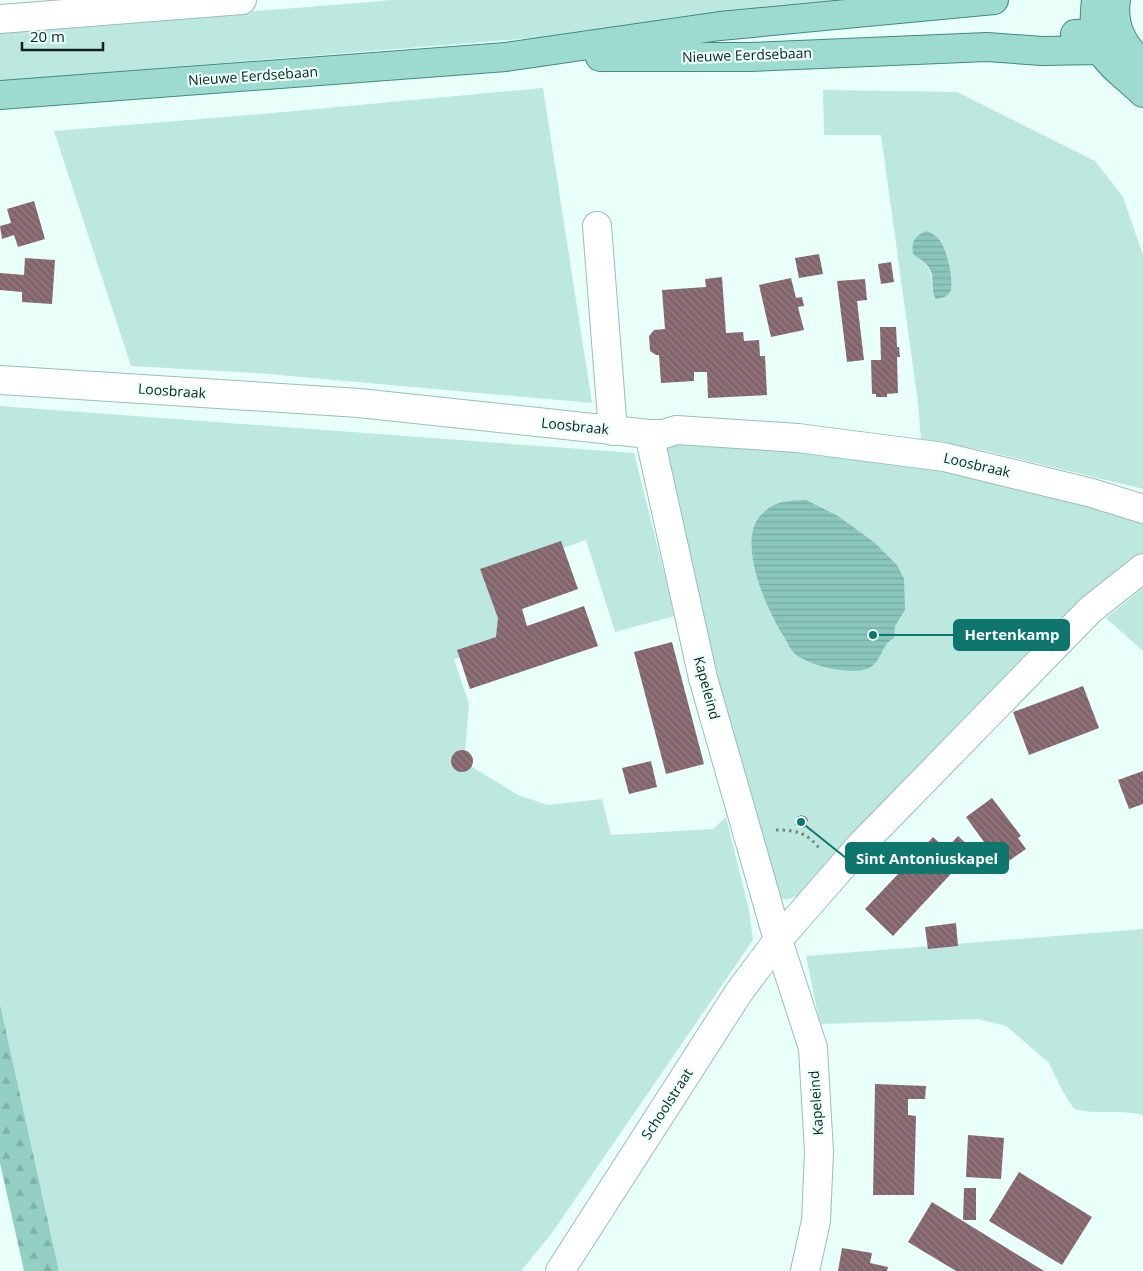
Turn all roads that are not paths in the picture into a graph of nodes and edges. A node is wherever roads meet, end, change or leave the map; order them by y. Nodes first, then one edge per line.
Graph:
1 (242, 0) edge
2 (994, 0) edge
3 (1096, 0) edge
4 (1116, 0) edge
5 (867, 6) edge
6 (0, 19) edge
7 (1106, 40) junction
8 (506, 56) junction
9 (1140, 81) edge
10 (0, 95) edge
11 (597, 226) dead end
12 (0, 380) edge
13 (612, 430) junction
14 (650, 434) junction
15 (1143, 509) edge
16 (1143, 568) edge
17 (778, 940) junction
18 (560, 1271) edge
19 (805, 1271) edge

1 - 6 street
2 - 5 main road, Nieuwe Eerdsebaan
3 - 7 main road
4 - 7 main road
5 - 8 main road, Nieuwe Eerdsebaan
7 - 8 main road, Nieuwe Eerdsebaan
7 - 9 main road
8 - 10 main road, Nieuwe Eerdsebaan
11 - 13 street
12 - 13 street, Loosbraak
13 - 14 street, Loosbraak
14 - 15 street, Loosbraak
14 - 17 street, Kapeleind
16 - 17 street
17 - 18 street, Schoolstraat
17 - 19 street, Kapeleind

